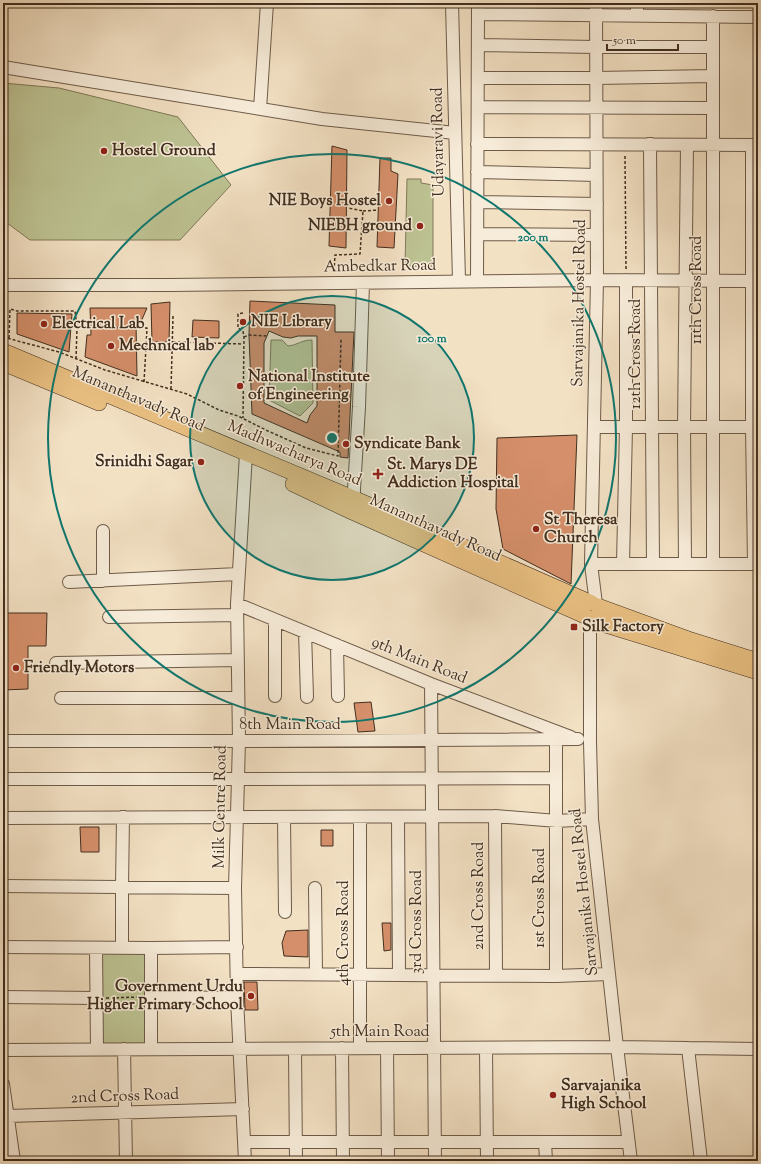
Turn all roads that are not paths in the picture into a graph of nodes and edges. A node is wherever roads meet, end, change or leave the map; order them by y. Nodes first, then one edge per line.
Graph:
1 (267, 3) edge
2 (452, 3) edge
3 (596, 3) edge
4 (637, 3) edge
5 (478, 9) edge
6 (596, 16) junction
7 (638, 16) junction
8 (713, 16) junction
9 (758, 17) edge
10 (478, 45) junction
11 (713, 47) junction
12 (596, 48) junction
13 (3, 67) edge
14 (713, 76) junction
15 (478, 78) junction
16 (596, 78) junction
17 (478, 107) junction
18 (596, 107) junction
19 (713, 108) junction
20 (260, 109) junction
21 (455, 133) junction
22 (596, 143) junction
23 (477, 144) junction
24 (650, 144) junction
25 (687, 145) junction
26 (713, 145) junction
27 (755, 145) edge
28 (477, 172) junction
29 (596, 175) junction
30 (477, 202) junction
31 (597, 204) junction
32 (477, 234) junction
33 (597, 236) junction
34 (597, 280) junction
35 (626, 280) junction
36 (652, 280) junction
37 (459, 281) junction
38 (477, 281) junction
39 (685, 281) junction
40 (713, 281) junction
41 (755, 281) edge
42 (363, 283) junction
43 (3, 285) edge
44 (6, 345) edge
45 (3, 363) edge
46 (594, 427) junction
47 (626, 427) junction
48 (653, 427) junction
49 (713, 427) junction
50 (755, 427) edge
51 (684, 428) junction
52 (246, 458) junction
53 (353, 505) junction
54 (103, 530) dead end
55 (591, 564) junction
56 (623, 564) junction
57 (653, 564) junction
58 (685, 564) junction
59 (713, 564) junction
60 (756, 564) edge
61 (238, 574) junction
62 (103, 580) junction
63 (69, 582) dead end
64 (237, 610) junction
65 (593, 611) junction
66 (109, 618) dead end
67 (276, 620) junction
68 (305, 632) junction
69 (337, 645) junction
70 (238, 660) junction
71 (758, 660) edge
72 (56, 663) dead end
73 (758, 672) edge
74 (431, 684) junction
75 (275, 696) dead end
76 (338, 696) dead end
77 (307, 697) dead end
78 (61, 698) dead end
79 (238, 698) junction
80 (556, 739) junction
81 (578, 739) junction
82 (432, 740) junction
83 (3, 741) edge
84 (239, 741) junction
85 (590, 742) junction
86 (432, 778) junction
87 (556, 778) junction
88 (3, 779) edge
89 (238, 779) junction
90 (495, 816) junction
91 (123, 817) junction
92 (237, 817) junction
93 (284, 817) junction
94 (360, 817) junction
95 (398, 817) junction
96 (432, 817) junction
97 (3, 818) edge
98 (592, 820) junction
99 (557, 821) junction
100 (3, 886) edge
101 (122, 887) junction
102 (236, 888) junction
103 (315, 888) dead end
104 (285, 912) dead end
105 (3, 947) edge
106 (237, 947) junction
107 (96, 948) junction
108 (122, 948) junction
109 (151, 948) junction
110 (237, 974) junction
111 (316, 974) junction
112 (360, 974) junction
113 (609, 974) junction
114 (399, 975) junction
115 (433, 975) junction
116 (496, 975) junction
117 (556, 976) junction
118 (151, 997) junction
119 (3, 998) edge
120 (96, 998) junction
121 (237, 998) junction
122 (617, 1047) junction
123 (342, 1048) junction
124 (360, 1048) junction
125 (387, 1048) junction
126 (434, 1048) junction
127 (486, 1048) junction
128 (688, 1048) junction
129 (97, 1049) junction
130 (124, 1049) junction
131 (151, 1049) junction
132 (240, 1049) junction
133 (295, 1049) junction
134 (758, 1049) edge
135 (3, 1050) edge
136 (3, 1084) edge
137 (242, 1109) junction
138 (125, 1113) junction
139 (8, 1116) junction
140 (244, 1142) junction
141 (295, 1142) junction
142 (342, 1142) junction
143 (388, 1142) junction
144 (434, 1142) junction
145 (487, 1142) junction
146 (545, 1142) junction
147 (628, 1142) junction
148 (14, 1161) edge
149 (126, 1161) edge
150 (245, 1161) edge
151 (296, 1161) edge
152 (342, 1161) edge
153 (388, 1161) edge
154 (434, 1161) edge
155 (487, 1161) edge
156 (546, 1161) edge
157 (631, 1161) edge
158 (701, 1161) edge

1 - 20 street
2 - 21 street, Udayaravi Road
3 - 6 street, Sarvajanika Hostel Road
4 - 7 street
5 - 6 street
5 - 10 street
6 - 7 street
6 - 12 street, Sarvajanika Hostel Road
7 - 8 street
8 - 9 street
8 - 11 street, 11th Cross Road
10 - 12 street
10 - 15 street
11 - 12 street
11 - 14 street, 11th Cross Road
12 - 16 street, Sarvajanika Hostel Road
13 - 20 street
14 - 16 street
14 - 19 street, 11th Cross Road
15 - 16 street
15 - 17 street
16 - 18 street, Sarvajanika Hostel Road
17 - 18 street
17 - 23 street
18 - 19 street
18 - 22 street, Sarvajanika Hostel Road
19 - 26 street, 11th Cross Road
20 - 21 street
21 - 37 street, Udayaravi Road
22 - 23 street
22 - 24 street
22 - 29 street, Sarvajanika Hostel Road
23 - 28 street
24 - 25 street
24 - 36 street, 12th Cross Road
25 - 26 street
25 - 39 street
26 - 27 street
26 - 40 street, 11th Cross Road
27 - 41 street
28 - 29 street
28 - 30 street
29 - 31 street, Sarvajanika Hostel Road
30 - 31 street
30 - 32 street
31 - 33 street, Sarvajanika Hostel Road
32 - 33 street
32 - 38 street
33 - 34 street, Sarvajanika Hostel Road
34 - 35 street, Ambedkar Road
34 - 38 street, Ambedkar Road
34 - 46 street, Sarvajanika Hostel Road
35 - 36 street, Ambedkar Road
35 - 47 street
36 - 39 street, Ambedkar Road
36 - 48 street, 12th Cross Road
37 - 38 street, Ambedkar Road
37 - 42 street, Ambedkar Road
39 - 40 street, Ambedkar Road
39 - 51 street
40 - 41 street, Ambedkar Road
40 - 49 street, 11th Cross Road
41 - 50 street
42 - 43 street, Ambedkar Road
42 - 53 street
44 - 52 main road, Madhwacharya Road
45 - 52 main road, Mananthavady Road
46 - 47 street
46 - 55 street, Sarvajanika Hostel Road
47 - 48 street
47 - 56 street
48 - 51 street
48 - 57 street, 12th Cross Road
49 - 50 street
49 - 51 street
49 - 59 street, 11th Cross Road
50 - 60 street
51 - 58 street
52 - 53 main road, Mananthavady Road
52 - 61 street, Milk Centre Road
53 - 65 main road, Mananthavady Road
54 - 62 street
55 - 56 street
55 - 65 street, Sarvajanika Hostel Road
56 - 57 street
57 - 58 street
58 - 59 street
59 - 60 street
61 - 62 street
61 - 64 street, Milk Centre Road
62 - 63 street
64 - 66 street
64 - 67 street, 9th Main Road
64 - 70 street, Milk Centre Road
65 - 71 main road
65 - 73 main road, Mananthavady Road
65 - 85 street, Sarvajanika Hostel Road
67 - 68 street, 9th Main Road
67 - 75 street
68 - 69 street, 9th Main Road
68 - 77 street
69 - 74 street, 9th Main Road
69 - 76 street
70 - 72 street
70 - 79 street, Milk Centre Road
74 - 81 street, 9th Main Road
74 - 82 street, 3rd Cross Road
78 - 79 street
79 - 84 street, Milk Centre Road
80 - 81 street, 8th Main Road
80 - 82 street, 8th Main Road
80 - 87 street, 1st Cross Road
81 - 85 street, 9th Main Road
82 - 84 street, 8th Main Road
82 - 86 street, 3rd Cross Road
83 - 84 street, 8th Main Road
84 - 89 street, Milk Centre Road
85 - 98 street, Sarvajanika Hostel Road
86 - 87 street
86 - 89 street
86 - 96 street, 3rd Cross Road
87 - 99 street, 1st Cross Road
88 - 89 street
89 - 92 street, Milk Centre Road
90 - 96 street
90 - 99 street
90 - 116 street, 2nd Cross Road
91 - 92 street
91 - 97 street
91 - 101 street
92 - 93 street
92 - 102 street, Milk Centre Road
93 - 94 street
93 - 104 street
94 - 95 street
94 - 112 street, 4th Cross Road
95 - 96 street
95 - 114 street
96 - 115 street, 3rd Cross Road
98 - 99 street
98 - 113 street, Sarvajanika Hostel Road
99 - 117 street, 1st Cross Road
100 - 101 street
101 - 102 street
101 - 108 street
102 - 106 street, Milk Centre Road
103 - 111 street
105 - 107 street
106 - 109 street
106 - 110 street, Milk Centre Road
107 - 108 street
107 - 120 street
108 - 109 street
109 - 118 street
110 - 111 street
110 - 121 street, Milk Centre Road
111 - 112 street
112 - 114 street
112 - 124 street, 4th Cross Road
113 - 117 street
113 - 122 street, Sarvajanika Hostel Road
114 - 115 street
115 - 116 street
115 - 126 street, 3rd Cross Road
116 - 117 street
118 - 121 street
118 - 131 street
119 - 120 street
120 - 129 street
121 - 132 street, Milk Centre Road
122 - 127 street, 5th Main Road
122 - 128 street, 5th Main Road
122 - 147 street, Sarvajanika Hostel Road
123 - 124 street, 5th Main Road
123 - 133 street, 5th Main Road
123 - 142 street
124 - 125 street, 5th Main Road
125 - 126 street, 5th Main Road
125 - 143 street
126 - 127 street, 5th Main Road
126 - 144 street, 3rd Cross Road
127 - 145 street
128 - 134 street, 5th Main Road
128 - 158 street
129 - 130 street, 5th Main Road
129 - 135 street, 5th Main Road
130 - 131 street, 5th Main Road
130 - 138 street
131 - 132 street, 5th Main Road
132 - 133 street, 5th Main Road
132 - 137 street, Milk Centre Road
133 - 141 street
136 - 139 street
137 - 138 street, 2nd Cross Road
137 - 140 street, Milk Centre Road
138 - 139 street, 2nd Cross Road
138 - 149 street
139 - 148 street
140 - 141 street
140 - 150 street, Milk Centre Road
141 - 142 street
141 - 151 street
142 - 143 street
142 - 152 street
143 - 144 street
143 - 153 street
144 - 145 street
144 - 154 street, 3rd Cross Road
145 - 146 street
145 - 155 street
146 - 147 street
146 - 156 street
147 - 157 street, Sarvajanika Hostel Road

